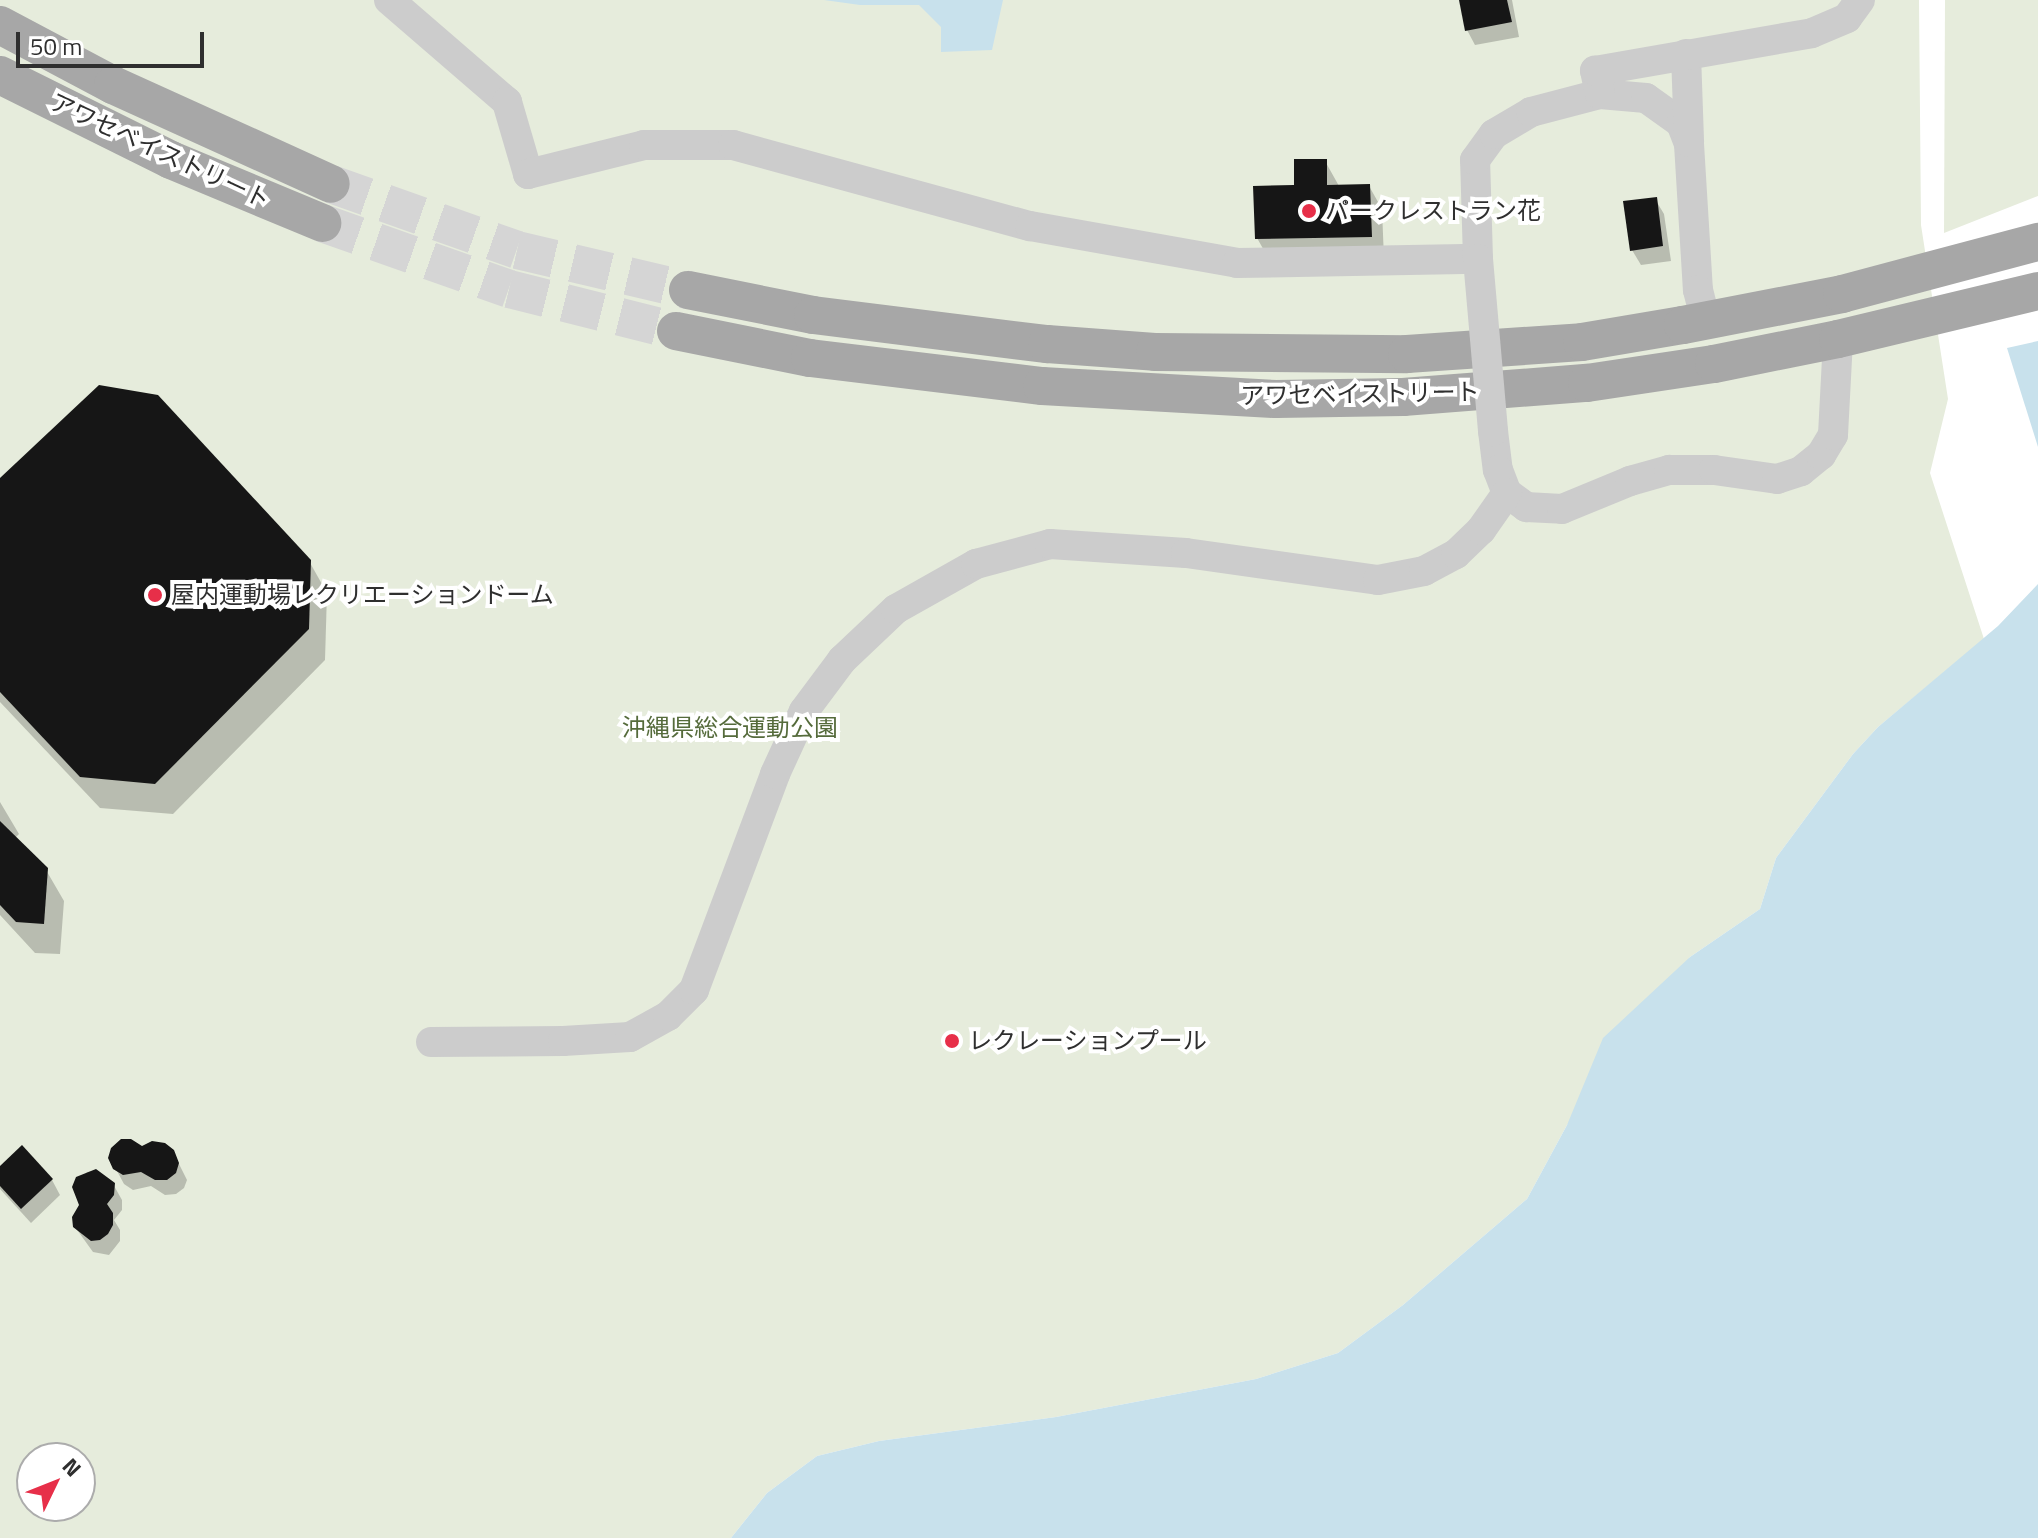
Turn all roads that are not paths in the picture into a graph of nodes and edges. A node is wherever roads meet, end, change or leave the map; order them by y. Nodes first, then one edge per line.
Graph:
1 (389, 0) edge
2 (1860, 0) edge
3 (0, 25) edge
4 (1686, 54) junction
5 (0, 75) edge
6 (1600, 94) junction
7 (1689, 144) junction
8 (331, 184) tunnel mouth
9 (322, 223) tunnel mouth
10 (2024, 246) edge
11 (1478, 259) junction
12 (688, 290) tunnel mouth
13 (2030, 293) edge
14 (1706, 321) junction
15 (676, 331) tunnel mouth
16 (1838, 339) junction
17 (1507, 493) junction
18 (431, 1042) dead end

1 - 11 lane
2 - 4 lane
3 - 8 main road, アワセベイストリート
4 - 6 lane
4 - 7 lane
5 - 9 main road, アワセベイストリート
6 - 7 lane
6 - 11 lane
7 - 14 lane
10 - 14 main road, アワセベイストリート
11 - 17 lane, bridge
12 - 14 main road, アワセベイストリート
13 - 16 main road, アワセベイストリート
15 - 16 main road, アワセベイストリート
16 - 17 lane
17 - 18 lane

